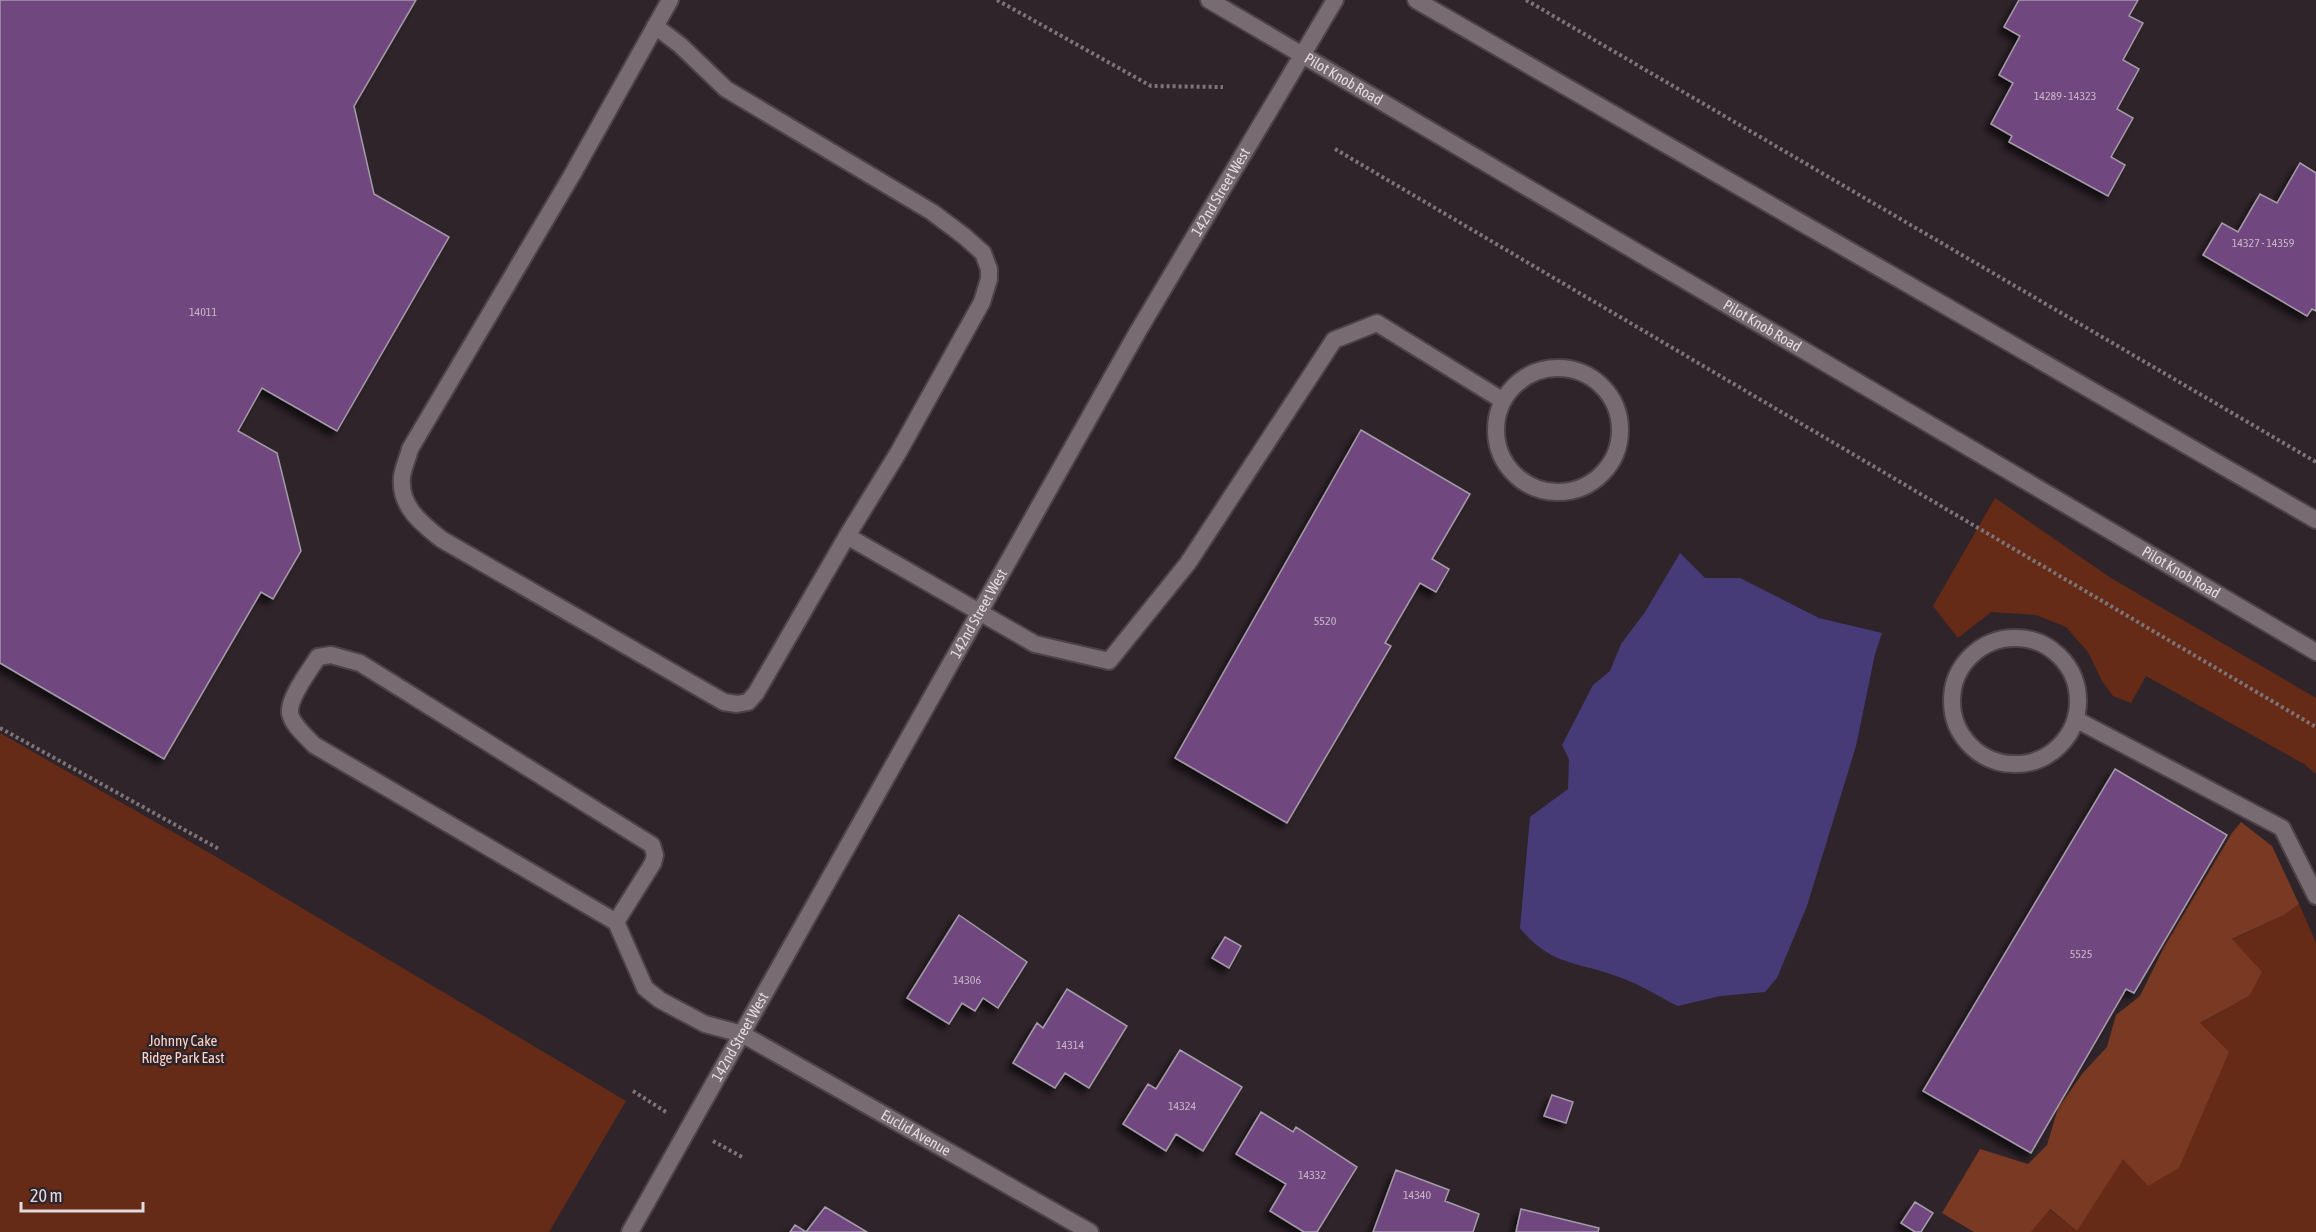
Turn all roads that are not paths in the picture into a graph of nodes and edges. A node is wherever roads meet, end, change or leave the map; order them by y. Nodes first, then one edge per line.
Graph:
1 (670, 0) edge
2 (1209, 0) edge
3 (1335, 0) edge
4 (1416, 0) edge
5 (655, 26) junction
6 (1302, 54) junction
7 (1502, 400) junction
8 (2316, 520) edge
9 (847, 536) junction
10 (979, 613) junction
11 (2316, 652) edge
12 (2076, 720) junction
13 (2316, 896) edge
14 (616, 922) junction
15 (742, 1034) junction
16 (630, 1232) edge
17 (1090, 1232) edge

1 - 5 main road
2 - 6 main road, Pilot Knob Road
3 - 6 main road, 142nd Street West
4 - 8 main road
5 - 9 main road
5 - 9 main road
6 - 10 main road, 142nd Street West
6 - 11 main road, Pilot Knob Road
7 - 7 main road
7 - 10 main road
9 - 10 main road
10 - 15 main road, 142nd Street West
12 - 12 main road
12 - 13 main road
14 - 14 main road
14 - 15 main road, Euclid Avenue
15 - 16 main road, 142nd Street West
15 - 17 main road, Euclid Avenue

